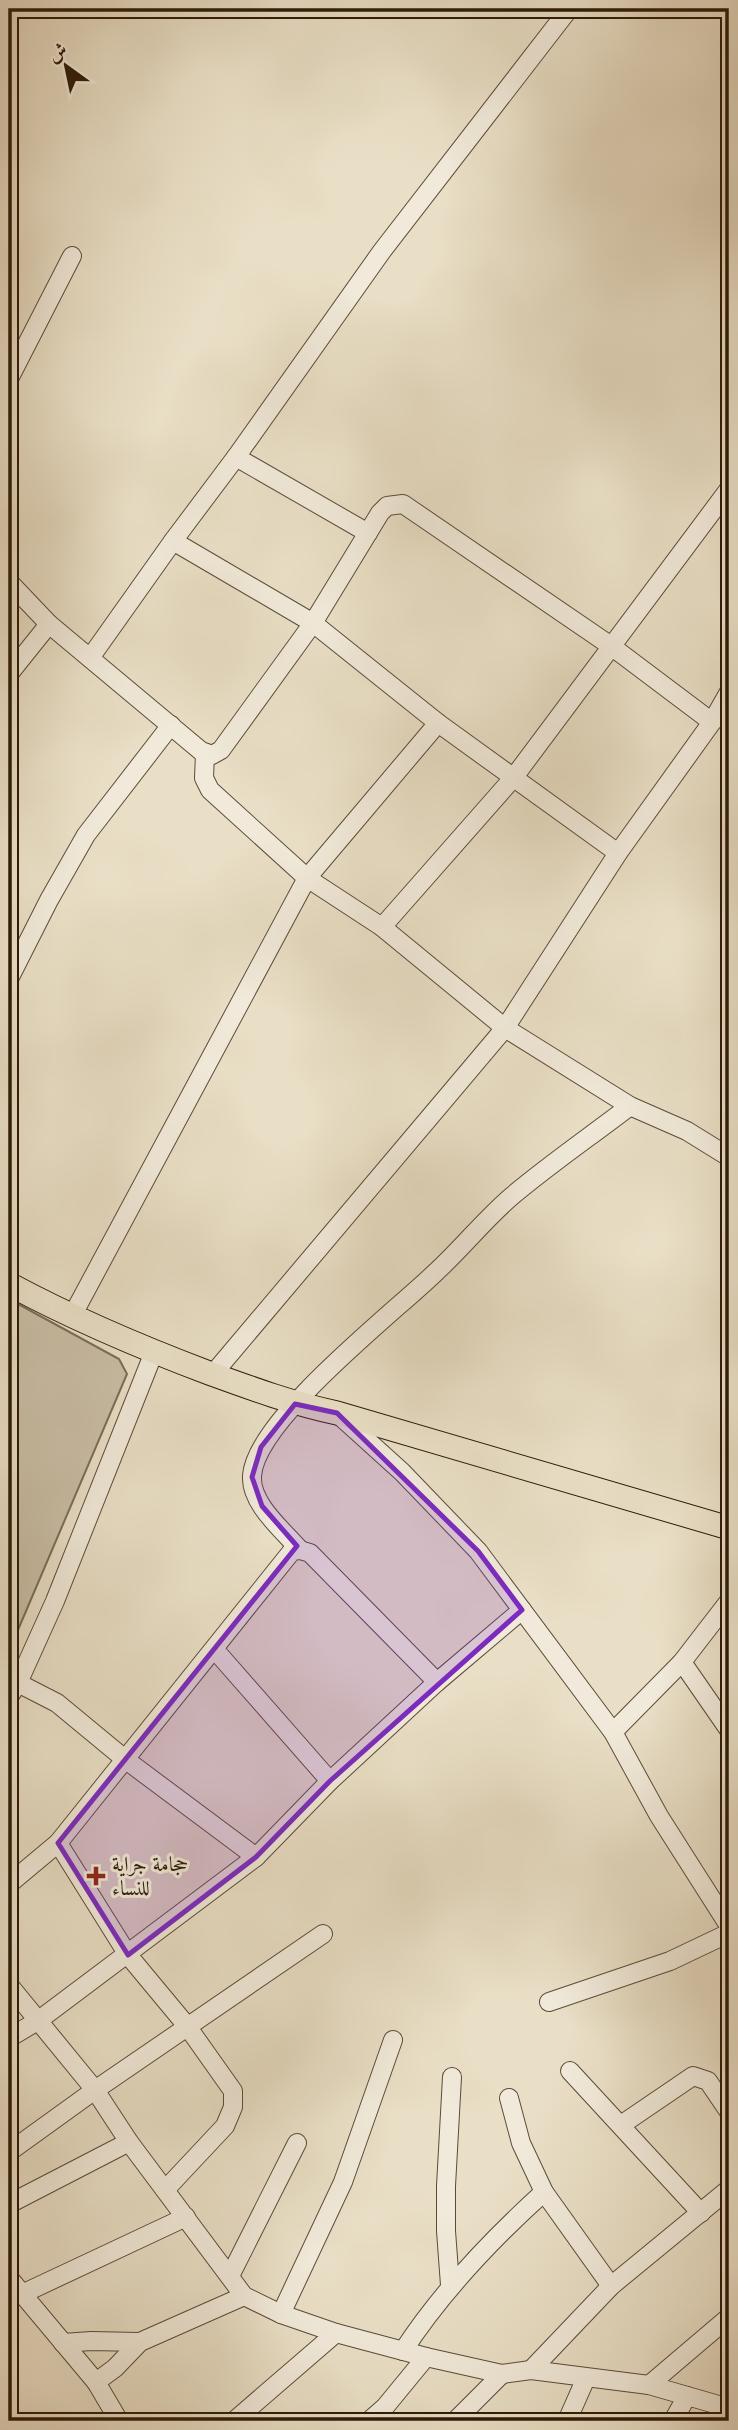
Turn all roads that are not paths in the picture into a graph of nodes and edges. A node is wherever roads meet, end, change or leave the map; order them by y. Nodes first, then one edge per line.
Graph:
1 (569, 9) edge
2 (72, 256) dead end
3 (9, 379) edge
4 (236, 457) junction
5 (729, 489) edge
6 (368, 533) junction
7 (173, 541) junction
8 (9, 582) edge
9 (313, 623) junction
10 (49, 624) junction
11 (611, 646) junction
12 (89, 658) junction
13 (9, 674) edge
14 (729, 692) edge
15 (712, 722) junction
16 (438, 723) junction
17 (170, 725) junction
18 (205, 754) junction
19 (514, 777) junction
20 (618, 853) junction
21 (307, 878) junction
22 (382, 927) junction
23 (9, 979) edge
24 (505, 1028) junction
25 (630, 1106) junction
26 (729, 1157) edge
27 (9, 1268) edge
28 (9, 1284) edge
29 (78, 1305) junction
30 (154, 1352) junction
31 (213, 1374) junction
32 (295, 1404) junction
33 (337, 1413) junction
34 (729, 1528) edge
35 (300, 1550) junction
36 (729, 1601) edge
37 (522, 1610) junction
38 (215, 1650) junction
39 (682, 1662) junction
40 (437, 1682) junction
41 (13, 1690) edge
42 (729, 1730) edge
43 (613, 1732) junction
44 (126, 1760) junction
45 (330, 1780) junction
46 (58, 1843) junction
47 (256, 1857) junction
48 (9, 1884) edge
49 (729, 1926) edge
50 (729, 1933) edge
51 (323, 1934) dead end
52 (128, 1955) junction
53 (9, 1985) edge
54 (549, 2002) dead end
55 (39, 2020) junction
56 (187, 2026) junction
57 (9, 2038) edge
58 (393, 2040) dead end
59 (570, 2071) dead end
60 (452, 2077) dead end
61 (95, 2090) junction
62 (509, 2098) dead end
63 (729, 2112) edge
64 (621, 2125) junction
65 (129, 2142) junction
66 (296, 2143) dead end
67 (9, 2152) edge
68 (729, 2189) edge
69 (165, 2190) junction
70 (544, 2192) junction
71 (9, 2204) edge
72 (701, 2213) junction
73 (186, 2217) junction
74 (230, 2276) junction
75 (9, 2278) edge
76 (450, 2285) junction
77 (611, 2286) junction
78 (22, 2294) junction
79 (244, 2296) junction
80 (281, 2314) junction
81 (729, 2317) edge
82 (336, 2333) junction
83 (140, 2342) junction
84 (63, 2343) junction
85 (403, 2351) junction
86 (426, 2357) junction
87 (531, 2370) junction
88 (502, 2374) junction
89 (586, 2378) junction
90 (96, 2382) junction
91 (649, 2385) junction
92 (687, 2396) junction
93 (729, 2408) edge
94 (119, 2421) edge
95 (234, 2421) edge
96 (369, 2421) edge
97 (455, 2421) edge
98 (567, 2421) edge
99 (673, 2421) edge

1 - 4 street
2 - 3 street
4 - 6 street
4 - 7 street
5 - 11 street
6 - 9 street
6 - 11 street
7 - 9 street
7 - 12 street
8 - 10 street
9 - 16 street
9 - 18 street
10 - 12 street
10 - 13 street
11 - 15 street
11 - 19 street
12 - 17 street
14 - 15 street
15 - 20 street
16 - 19 street
16 - 21 street
17 - 18 street
17 - 23 street
18 - 21 street
19 - 20 street
19 - 22 street
20 - 24 street
21 - 22 street
21 - 29 street
22 - 24 street
24 - 25 street
24 - 31 street
25 - 26 street
25 - 32 street
27 - 29 main road
28 - 30 main road
29 - 30 main road
30 - 31 main road
30 - 41 street
31 - 32 main road
32 - 33 main road
32 - 35 street
33 - 34 main road
33 - 37 street
35 - 38 street
35 - 40 street
36 - 39 street
37 - 40 street
37 - 43 street
38 - 44 street
38 - 45 street
39 - 42 street
39 - 43 street
40 - 45 street
41 - 44 street
43 - 49 street
44 - 46 street
44 - 47 street
45 - 47 street
46 - 48 street
46 - 52 street
47 - 52 street
50 - 54 street
51 - 56 street
52 - 55 street
52 - 56 street
53 - 55 street
55 - 57 street
55 - 61 street
56 - 61 street
56 - 69 street
58 - 80 street
59 - 64 street
60 - 76 street
61 - 65 street
61 - 67 street
62 - 70 street
63 - 64 street
64 - 72 street
65 - 69 street
65 - 71 street
66 - 74 street
68 - 72 street
69 - 73 street
70 - 76 street
70 - 77 street
72 - 77 street
73 - 74 street
73 - 78 street
74 - 79 street
75 - 78 street
76 - 85 street
77 - 87 street
78 - 84 street
79 - 80 street
79 - 83 street
80 - 82 street
81 - 91 street
82 - 85 street
82 - 95 street
83 - 84 street
83 - 90 street
84 - 90 street
85 - 86 street
86 - 88 street
86 - 96 street
87 - 88 street
87 - 89 street
88 - 97 street
89 - 91 street
89 - 98 street
90 - 94 street
91 - 92 street
92 - 93 street
92 - 99 street

